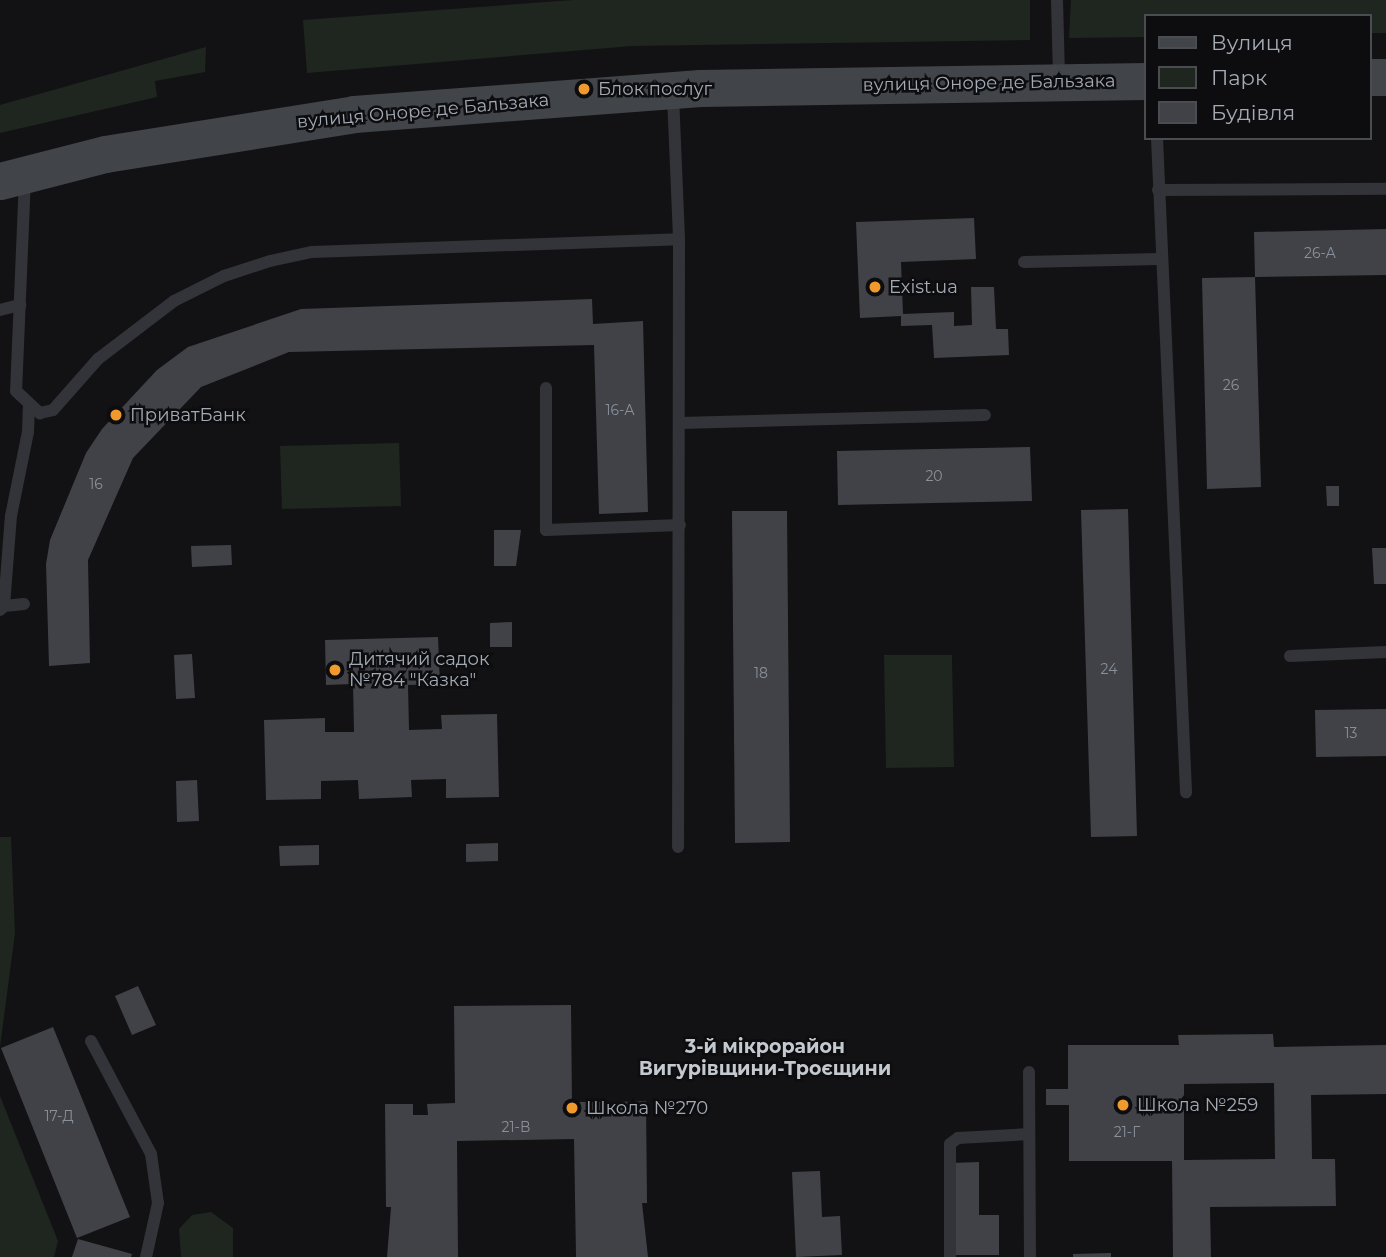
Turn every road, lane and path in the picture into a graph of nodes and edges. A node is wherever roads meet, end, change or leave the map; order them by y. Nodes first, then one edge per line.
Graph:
1 (1057, 0) edge
2 (1144, 81) edge
3 (1059, 82) junction
4 (673, 91) junction
5 (1157, 140) edge
6 (12, 178) edge
7 (1386, 189) edge
8 (1158, 190) junction
9 (680, 239) junction
10 (1160, 259) junction
11 (1024, 262) dead end
12 (20, 305) junction
13 (0, 310) edge
14 (546, 388) dead end
15 (29, 405) junction
16 (985, 415) dead end
17 (680, 424) junction
18 (680, 525) junction
19 (24, 604) dead end
20 (2, 608) edge
21 (1386, 652) edge
22 (1290, 656) dead end
23 (1186, 792) dead end
24 (678, 846) dead end
25 (91, 1041) dead end
26 (1029, 1072) dead end
27 (1029, 1134) junction
28 (146, 1257) edge
29 (950, 1257) edge
30 (1030, 1257) edge

1 - 3 lane
2 - 3 street, вулиця Оноре де Бальзака
3 - 4 street, вулиця Оноре де Бальзака
4 - 6 street, вулиця Оноре де Бальзака
4 - 9 lane
5 - 8 lane
6 - 12 lane
7 - 8 lane
8 - 10 lane
9 - 15 lane
9 - 17 lane
10 - 11 lane
10 - 23 lane
12 - 13 lane
12 - 15 lane
14 - 18 lane
15 - 20 lane
16 - 17 lane
17 - 18 lane
18 - 24 lane
19 - 20 lane
21 - 22 lane
25 - 28 lane
26 - 27 lane
27 - 29 lane
27 - 30 lane

